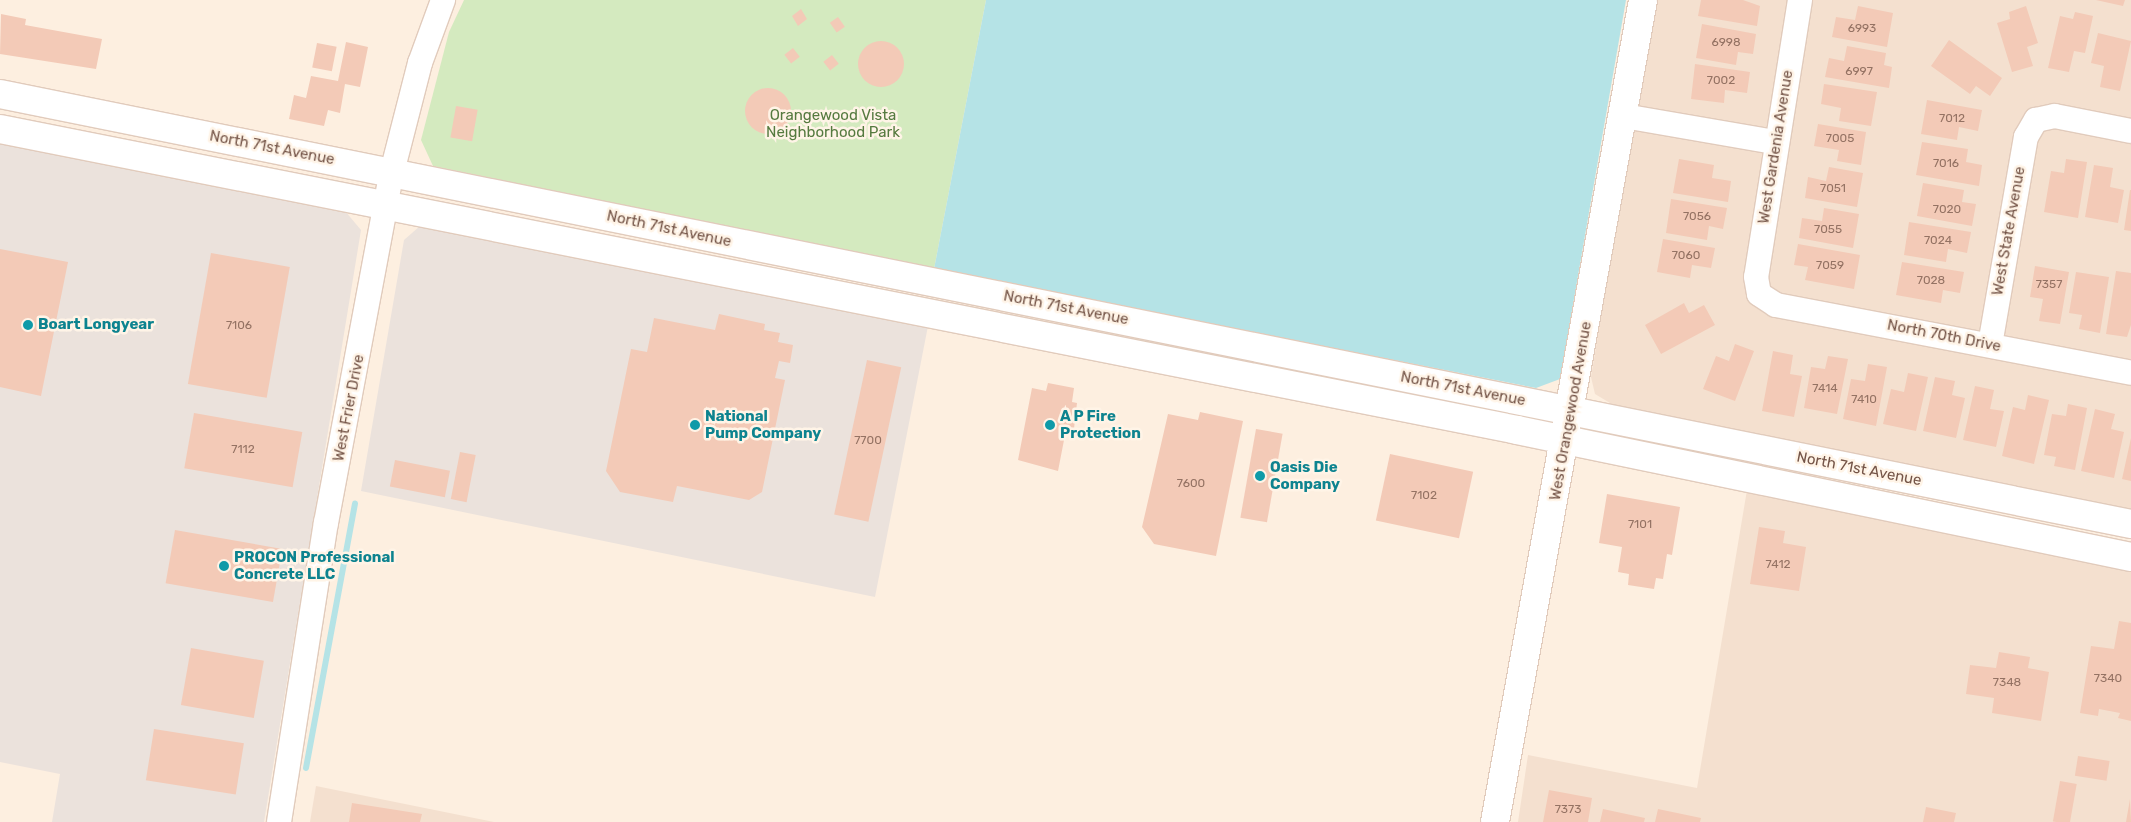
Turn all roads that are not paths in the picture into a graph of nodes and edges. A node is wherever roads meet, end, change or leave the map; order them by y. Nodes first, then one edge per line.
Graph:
1 (443, 0) edge
2 (1643, 0) edge
3 (1800, 0) edge
4 (0, 94) edge
5 (1624, 116) junction
6 (0, 129) edge
7 (2131, 131) edge
8 (192, 133) junction
9 (1776, 142) junction
10 (186, 166) junction
11 (392, 172) junction
12 (386, 206) junction
13 (657, 227) junction
14 (649, 259) junction
15 (1759, 294) joint
16 (1990, 345) junction
17 (2131, 373) edge
18 (1572, 411) junction
19 (1566, 440) junction
20 (2119, 521) edge
21 (2102, 551) junction
22 (2131, 557) edge
23 (279, 822) edge
24 (1495, 822) edge

1 - 11 street, West Frier Drive
2 - 5 street, West Orangewood Avenue
3 - 9 street, West Gardenia Avenue
4 - 8 street, North 71st Avenue
5 - 9 street
5 - 18 street, West Orangewood Avenue
6 - 10 street, North 71st Avenue
7 - 16 street, West State Avenue
8 - 10 street
8 - 11 street, North 71st Avenue
9 - 15 street, West Gardenia Avenue
10 - 12 street, North 71st Avenue
11 - 12 street, West Frier Drive
11 - 13 street, North 71st Avenue
12 - 14 street, North 71st Avenue
12 - 23 street, West Frier Drive
13 - 14 street
13 - 18 street, North 71st Avenue
14 - 19 street, North 71st Avenue
15 - 16 street, North 70th Drive
16 - 17 street, North 70th Drive
18 - 19 street, West Orangewood Avenue
18 - 20 street, North 71st Avenue
19 - 21 street, North 71st Avenue
19 - 24 street, West Orangewood Avenue
20 - 21 street
21 - 22 street, North 71st Avenue

